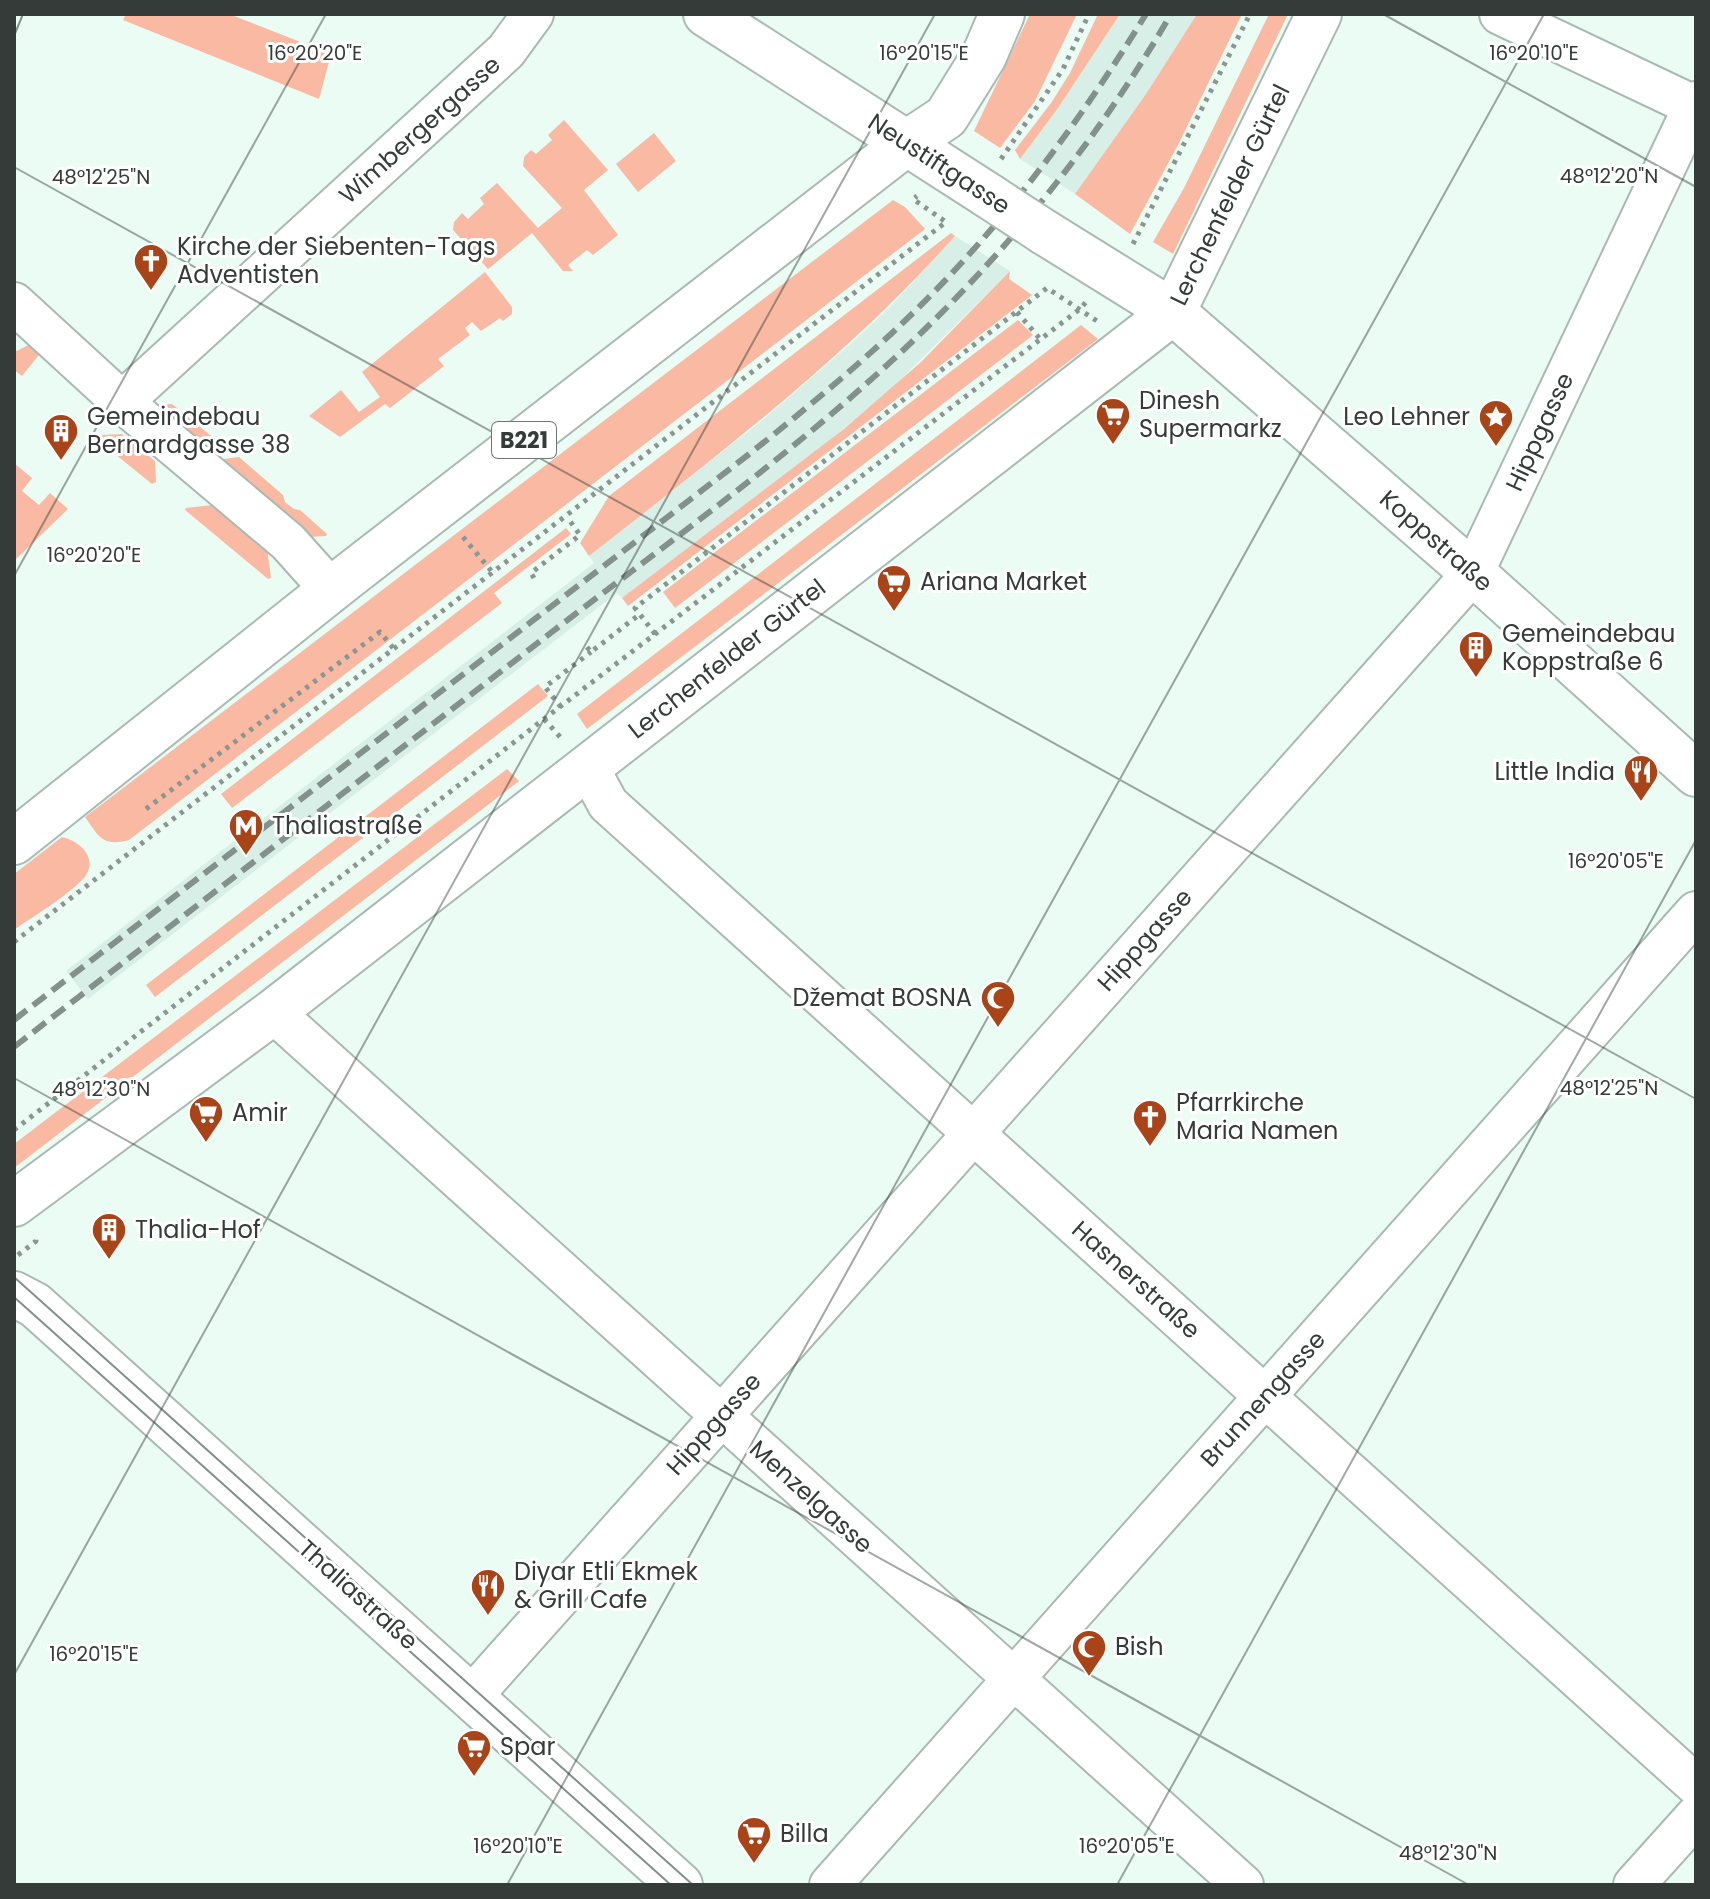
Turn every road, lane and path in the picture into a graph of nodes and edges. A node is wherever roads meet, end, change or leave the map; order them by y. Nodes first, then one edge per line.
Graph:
1 (533, 14) edge
2 (706, 14) edge
3 (1002, 14) edge
4 (1089, 14) edge
5 (1250, 14) edge
6 (1319, 14) edge
7 (1500, 14) edge
8 (1695, 105) edge
9 (908, 142) junction
10 (949, 169) junction
11 (1133, 243) dead end
12 (14, 303) edge
13 (1017, 312) junction
14 (1173, 312) junction
15 (1041, 340) junction
16 (122, 402) junction
17 (567, 517) junction
18 (1473, 573) junction
19 (534, 578) dead end
20 (331, 590) junction
21 (640, 614) junction
22 (655, 634) junction
23 (394, 649) junction
24 (561, 707) junction
25 (588, 767) junction
26 (1696, 774) edge
27 (146, 809) dead end
28 (14, 842) edge
29 (1696, 912) edge
30 (14, 942) edge
31 (273, 1012) junction
32 (14, 1130) edge
33 (973, 1133) junction
34 (14, 1204) edge
35 (21, 1290) edge
36 (1265, 1396) junction
37 (721, 1416) junction
38 (1013, 1679) junction
39 (471, 1697) junction
40 (1696, 1785) edge
41 (1696, 1816) edge
42 (680, 1885) edge
43 (830, 1885) edge
44 (1243, 1885) edge
45 (1634, 1885) edge

1 - 16 street, Wimbergergasse
2 - 9 main road, Neustiftgasse
3 - 9 main road, B221
4 - 10 path
5 - 11 path
6 - 14 main road, Lerchenfelder Gürtel
7 - 8 street
8 - 18 street, Hippgasse
9 - 10 main road, Neustiftgasse
9 - 20 main road, B221
10 - 14 main road, Neustiftgasse, bridge
10 - 17 path
12 - 16 street
13 - 15 path
13 - 15 path
13 - 21 path
14 - 18 main road, Koppstraße
14 - 25 main road, Lerchenfelder Gürtel
15 - 22 path
16 - 20 street
17 - 19 path
17 - 23 path
18 - 26 main road, Koppstraße
18 - 33 street, Hippgasse
20 - 28 main road, B221
21 - 22 path
21 - 24 path
22 - 24 path
23 - 27 path
23 - 30 path
24 - 32 path
25 - 31 main road, Lerchenfelder Gürtel
25 - 33 street, Hasnerstraße
29 - 36 street, Brunnengasse
31 - 34 main road, Lerchenfelder Gürtel
31 - 37 street, Menzelgasse
33 - 36 street, Hasnerstraße
33 - 37 street, Hippgasse
35 - 39 main road, Thaliastraße
36 - 38 street, Brunnengasse
36 - 40 street, Hasnerstraße
37 - 38 street, Menzelgasse
37 - 39 street, Hippgasse
38 - 43 street, Brunnengasse
38 - 44 street, Menzelgasse
39 - 42 main road, Thaliastraße
41 - 45 street

